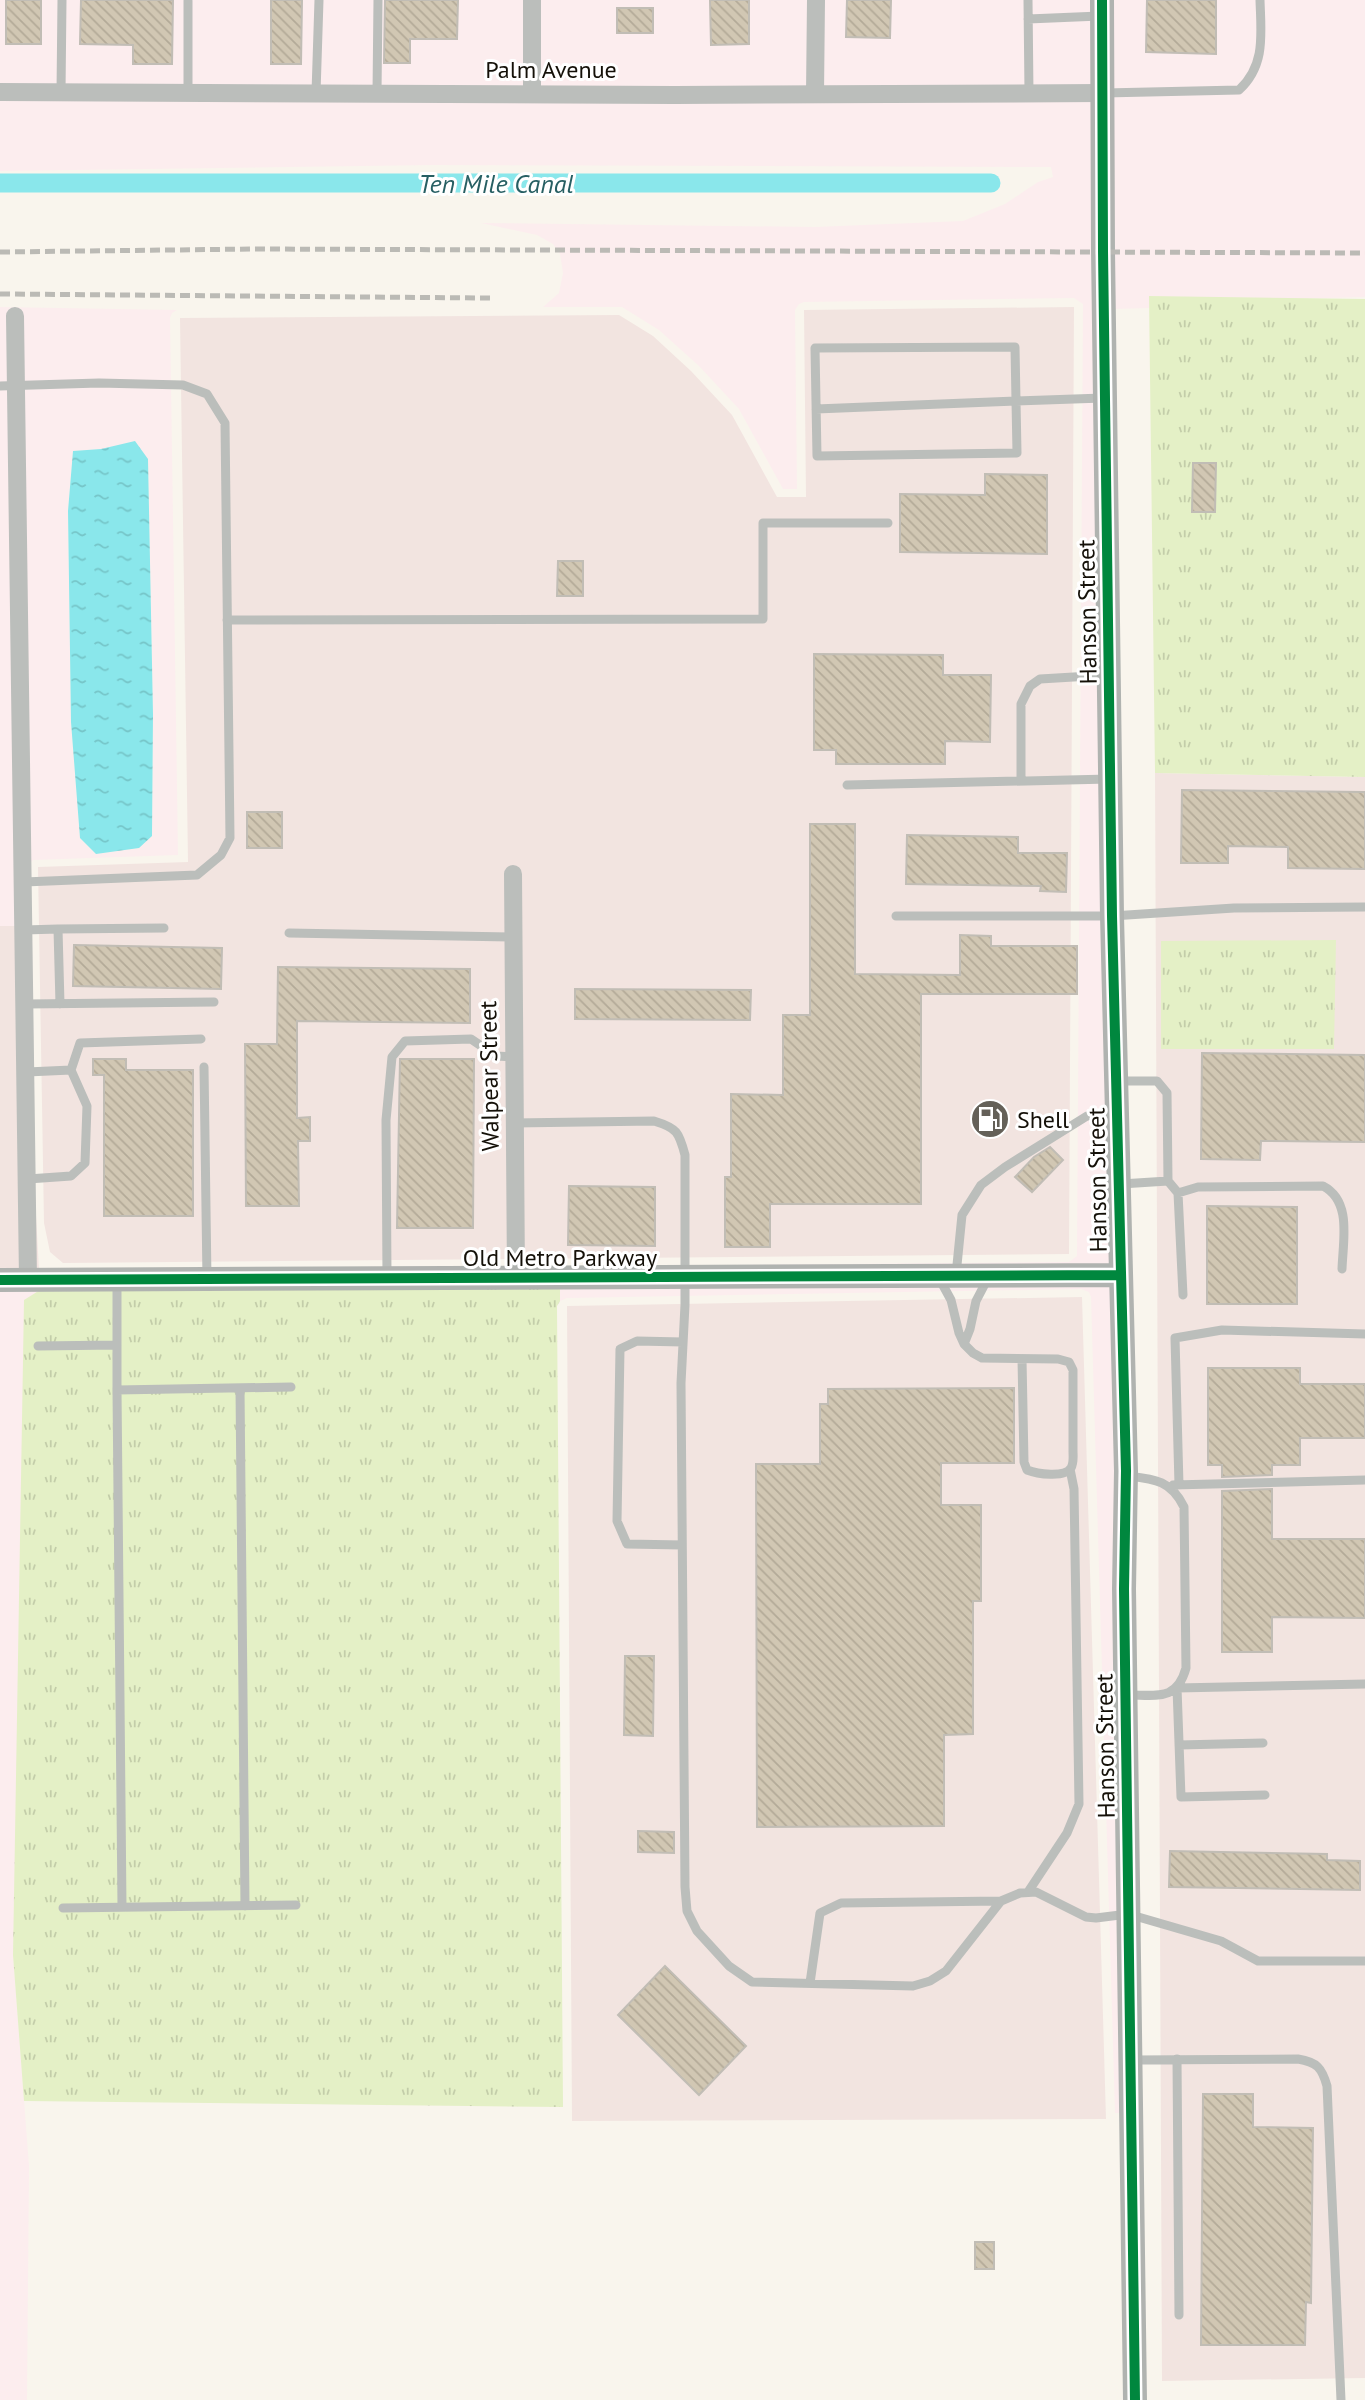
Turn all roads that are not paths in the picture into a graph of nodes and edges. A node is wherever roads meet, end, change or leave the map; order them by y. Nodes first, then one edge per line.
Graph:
1 (62, 0) edge
2 (319, 0) edge
3 (378, 0) edge
4 (532, 0) edge
5 (816, 0) edge
6 (1028, 0) edge
7 (1260, 0) edge
8 (188, 1) edge
9 (1102, 8) edge
10 (1028, 19) junction
11 (0, 92) edge
12 (61, 92) junction
13 (188, 92) junction
14 (316, 93) junction
15 (377, 93) junction
16 (533, 93) junction
17 (1029, 93) junction
18 (1102, 93) junction
19 (815, 94) junction
20 (15, 316) dead end
21 (7, 385) edge
22 (1105, 398) junction
23 (1016, 401) junction
24 (816, 409) junction
25 (888, 523) dead end
26 (227, 620) junction
27 (1109, 674) junction
28 (1111, 779) junction
29 (1021, 781) junction
30 (847, 785) dead end
31 (513, 874) dead end
32 (24, 882) junction
33 (1365, 908) edge
34 (896, 916) dead end
35 (1112, 916) junction
36 (164, 928) dead end
37 (58, 929) junction
38 (24, 930) junction
39 (289, 933) dead end
40 (512, 937) junction
41 (214, 1002) dead end
42 (26, 1004) junction
43 (60, 1004) junction
44 (201, 1039) dead end
45 (513, 1057) junction
46 (204, 1067) dead end
47 (71, 1070) junction
48 (27, 1072) junction
49 (1116, 1081) junction
50 (1117, 1115) junction
51 (514, 1123) junction
52 (28, 1179) junction
53 (1168, 1181) junction
54 (1118, 1184) junction
55 (1178, 1193) junction
56 (1342, 1269) dead end
57 (1120, 1275) junction
58 (989, 1276) junction
59 (947, 1277) junction
60 (387, 1278) junction
61 (516, 1278) junction
62 (684, 1278) junction
63 (117, 1279) junction
64 (207, 1279) junction
65 (0, 1280) edge
66 (28, 1280) junction
67 (1183, 1295) dead end
68 (1365, 1334) edge
69 (683, 1342) junction
70 (964, 1344) junction
71 (117, 1345) junction
72 (38, 1346) dead end
73 (1022, 1359) junction
74 (291, 1387) dead end
75 (240, 1388) junction
76 (117, 1390) junction
77 (1070, 1469) junction
78 (1126, 1476) junction
79 (1365, 1480) edge
80 (1167, 1485) junction
81 (1179, 1485) junction
82 (682, 1545) junction
83 (1365, 1684) edge
84 (1177, 1688) junction
85 (1125, 1696) junction
86 (1263, 1743) dead end
87 (1179, 1745) junction
88 (1265, 1795) dead end
89 (1028, 1892) junction
90 (1001, 1901) junction
91 (296, 1905) dead end
92 (245, 1906) junction
93 (122, 1907) junction
94 (63, 1908) dead end
95 (1128, 1914) junction
96 (1365, 1961) edge
97 (810, 1983) junction
98 (1177, 2059) junction
99 (1129, 2060) junction
100 (1179, 2315) dead end
101 (1135, 2400) edge
102 (1341, 2400) edge

1 - 12 lane
2 - 14 lane
3 - 15 lane
4 - 16 street
5 - 19 street
6 - 10 lane
7 - 18 lane
8 - 13 lane
9 - 10 lane
9 - 18 street, Hanson Street
10 - 17 lane
11 - 12 street, Palm Avenue
12 - 13 street, Palm Avenue
13 - 14 street, Palm Avenue
14 - 15 street, Palm Avenue
15 - 16 street, Palm Avenue
16 - 19 street, Palm Avenue
17 - 18 street, Palm Avenue
17 - 19 street, Palm Avenue
18 - 22 street, Hanson Street
20 - 21 street
21 - 26 lane
21 - 32 street
22 - 23 lane
22 - 27 street, Hanson Street
23 - 24 lane
23 - 24 lane
23 - 24 lane
25 - 26 lane
26 - 32 lane
27 - 28 street, Hanson Street
27 - 29 lane
28 - 29 lane
28 - 35 street, Hanson Street
29 - 30 lane
31 - 40 street, Walpear Street
32 - 38 street
33 - 35 lane
34 - 35 lane
35 - 49 street, Hanson Street
36 - 37 lane
37 - 38 lane
37 - 43 lane
38 - 42 street
39 - 40 lane
40 - 45 street, Walpear Street
41 - 43 lane
42 - 43 lane
42 - 48 street
44 - 47 lane
45 - 51 street, Walpear Street
45 - 60 lane
46 - 64 lane
47 - 48 lane
47 - 52 lane
48 - 52 street
49 - 50 street, Hanson Street
49 - 53 lane
50 - 54 street, Hanson Street
50 - 59 lane
51 - 61 street, Walpear Street
51 - 62 lane
52 - 66 street
53 - 54 lane
53 - 55 lane
54 - 57 street, Hanson Street
55 - 56 lane
55 - 67 lane
57 - 58 street, Old Metro Parkway
57 - 78 street, Hanson Street
58 - 59 street, Old Metro Parkway
58 - 70 lane
59 - 62 street, Old Metro Parkway
59 - 70 lane
60 - 61 street, Old Metro Parkway
60 - 64 street, Old Metro Parkway
61 - 62 street, Old Metro Parkway
62 - 69 lane
63 - 64 street, Old Metro Parkway
63 - 66 street, Old Metro Parkway
63 - 71 lane
65 - 66 street, Old Metro Parkway
68 - 81 lane
69 - 82 lane
69 - 82 lane
70 - 73 lane
71 - 72 lane
71 - 76 lane
73 - 77 lane
73 - 77 lane
74 - 75 lane
75 - 76 lane
75 - 92 lane
76 - 93 lane
77 - 89 lane
78 - 80 lane
78 - 85 street, Hanson Street
79 - 81 lane
80 - 81 lane
80 - 84 lane
82 - 97 lane
83 - 84 lane
84 - 85 lane
84 - 87 lane
85 - 95 street, Hanson Street
86 - 87 lane
87 - 88 lane
89 - 90 lane
89 - 95 lane
90 - 97 lane
90 - 97 lane
91 - 92 lane
92 - 93 lane
93 - 94 lane
95 - 96 lane
95 - 99 street, Hanson Street
98 - 99 lane
98 - 100 lane
98 - 102 lane
99 - 101 street, Hanson Street

